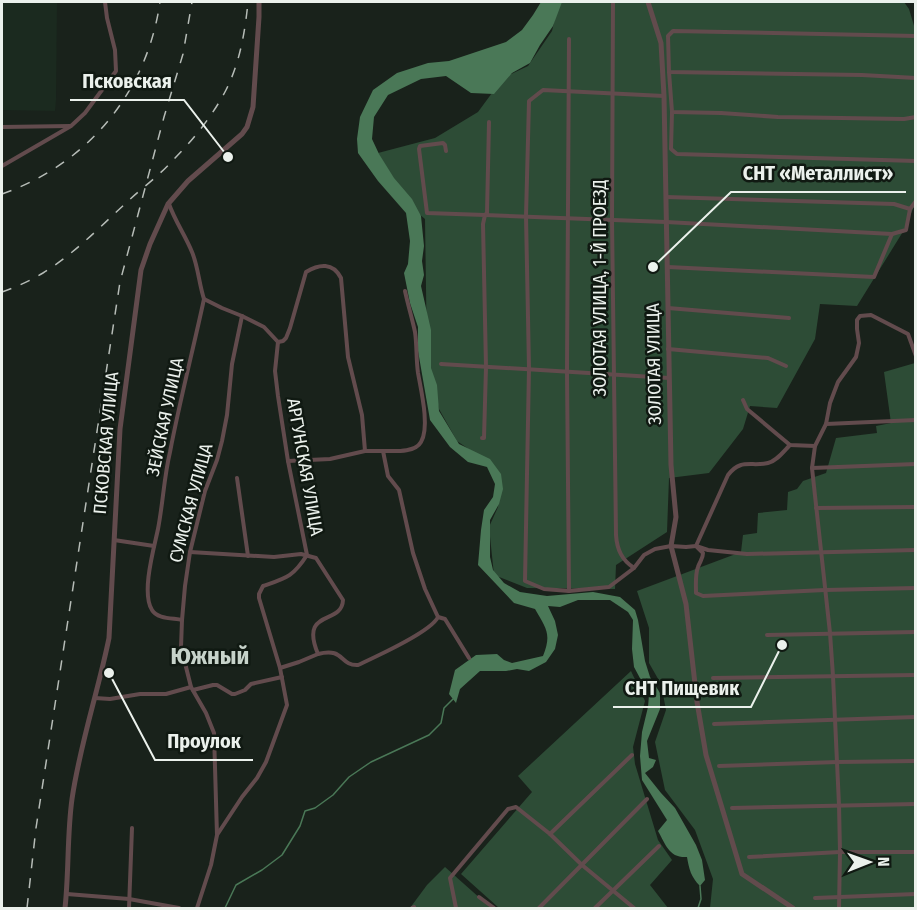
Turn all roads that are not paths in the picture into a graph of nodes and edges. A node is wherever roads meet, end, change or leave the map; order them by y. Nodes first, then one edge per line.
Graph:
1 (105, 2) edge
2 (259, 2) edge
3 (613, 2) edge
4 (648, 2) edge
5 (915, 36) edge
6 (569, 39) dead end
7 (669, 72) junction
8 (915, 78) edge
9 (569, 91) junction
10 (613, 93) junction
11 (663, 96) junction
12 (664, 108) junction
13 (672, 110) junction
14 (915, 117) edge
15 (489, 122) dead end
16 (71, 126) junction
17 (2, 127) edge
18 (446, 150) dead end
19 (915, 160) edge
20 (2, 166) edge
21 (665, 197) junction
22 (915, 201) edge
23 (168, 204) junction
24 (910, 208) junction
25 (485, 215) junction
26 (526, 216) junction
27 (568, 218) junction
28 (612, 220) junction
29 (666, 222) junction
30 (892, 234) junction
31 (667, 267) junction
32 (405, 291) dead end
33 (204, 299) junction
34 (668, 308) junction
35 (242, 316) junction
36 (789, 318) dead end
37 (278, 342) junction
38 (668, 349) junction
39 (915, 356) edge
40 (441, 364) dead end
41 (786, 366) dead end
42 (486, 367) junction
43 (529, 368) junction
44 (567, 372) junction
45 (614, 375) junction
46 (669, 378) junction
47 (743, 400) dead end
48 (915, 420) edge
49 (826, 424) junction
50 (482, 438) dead end
51 (790, 445) junction
52 (814, 446) junction
53 (365, 451) junction
54 (383, 451) junction
55 (288, 461) junction
56 (915, 464) edge
57 (812, 468) junction
58 (237, 478) dead end
59 (915, 507) edge
60 (816, 508) junction
61 (114, 540) junction
62 (154, 546) junction
63 (671, 546) junction
64 (696, 546) junction
65 (915, 550) edge
66 (190, 552) junction
67 (821, 553) junction
68 (307, 555) junction
69 (248, 556) junction
70 (634, 568) junction
71 (915, 588) edge
72 (825, 590) junction
73 (569, 591) junction
74 (438, 617) junction
75 (182, 620) junction
76 (915, 632) edge
77 (830, 633) junction
78 (767, 635) dead end
79 (318, 654) junction
80 (469, 657) dead end
81 (279, 668) junction
82 (915, 675) edge
83 (833, 676) junction
84 (282, 677) junction
85 (713, 678) dead end
86 (192, 688) junction
87 (95, 698) junction
88 (915, 717) edge
89 (834, 719) junction
90 (714, 724) dead end
91 (632, 755) dead end
92 (915, 761) edge
93 (838, 762) junction
94 (719, 766) dead end
95 (647, 799) dead end
96 (915, 804) edge
97 (839, 805) junction
98 (732, 808) dead end
99 (132, 828) dead end
100 (550, 834) junction
101 (217, 835) junction
102 (659, 846) dead end
103 (840, 852) junction
104 (915, 852) edge
105 (749, 857) dead end
106 (582, 865) junction
107 (612, 891) junction
108 (67, 894) junction
109 (915, 894) edge
110 (839, 896) junction
111 (479, 897) dead end
112 (815, 898) dead end
113 (129, 899) junction
114 (65, 909) edge
115 (129, 909) edge
116 (179, 909) edge
117 (197, 909) edge
118 (456, 909) edge
119 (494, 909) edge
120 (539, 909) edge
121 (595, 909) edge
122 (634, 909) edge
123 (793, 909) edge
124 (838, 909) edge

1 - 16 street
2 - 23 street, ПСКОВСКАЯ УЛИЦА
3 - 10 street, ЗОЛОТАЯ УЛИЦА, 1-Й ПРОЕЗД
4 - 11 street, ЗОЛОТАЯ УЛИЦА
5 - 7 street
6 - 9 street
7 - 8 street
7 - 13 street
9 - 10 street
9 - 26 street
9 - 27 street
10 - 11 street
10 - 28 street, ЗОЛОТАЯ УЛИЦА, 1-Й ПРОЕЗД
11 - 12 street, ЗОЛОТАЯ УЛИЦА
12 - 13 street
12 - 21 street, ЗОЛОТАЯ УЛИЦА
13 - 14 street
13 - 19 street
15 - 25 street
16 - 17 street
16 - 20 street
18 - 25 street
21 - 24 street
21 - 29 street, ЗОЛОТАЯ УЛИЦА
22 - 24 street
23 - 33 street, ЗЕЙСКАЯ УЛИЦА
23 - 61 street, ПСКОВСКАЯ УЛИЦА
24 - 30 street
25 - 26 street
25 - 42 street
26 - 27 street
26 - 43 street
27 - 28 street
27 - 44 street
28 - 29 street
28 - 45 street, ЗОЛОТАЯ УЛИЦА, 1-Й ПРОЕЗД
29 - 30 street
29 - 31 street, ЗОЛОТАЯ УЛИЦА
30 - 31 street
31 - 34 street, ЗОЛОТАЯ УЛИЦА
32 - 54 street
33 - 35 street
33 - 62 street, ЗЕЙСКАЯ УЛИЦА
34 - 36 street
34 - 38 street, ЗОЛОТАЯ УЛИЦА
35 - 37 street
35 - 66 street, СУМСКАЯ УЛИЦА
37 - 53 street
37 - 55 street, АРГУНСКАЯ УЛИЦА
38 - 41 street
38 - 46 street, ЗОЛОТАЯ УЛИЦА
39 - 49 street
40 - 42 street
42 - 43 street
42 - 50 street
43 - 44 street
43 - 73 street
44 - 45 street
44 - 73 street
45 - 46 street
45 - 70 street, ЗОЛОТАЯ УЛИЦА, 1-Й ПРОЕЗД
46 - 63 street, ЗОЛОТАЯ УЛИЦА
47 - 51 street
48 - 49 street
49 - 52 street
51 - 52 street
51 - 64 street
52 - 57 street
53 - 54 street
53 - 55 street
54 - 74 street
55 - 68 street, АРГУНСКАЯ УЛИЦА
56 - 57 street
57 - 60 street
58 - 69 street
59 - 60 street
60 - 67 street
61 - 62 street
61 - 87 street, ПСКОВСКАЯ УЛИЦА
62 - 75 street, ЗЕЙСКАЯ УЛИЦА
63 - 64 street
63 - 70 street
63 - 123 street
64 - 67 street
64 - 72 street
65 - 67 street
66 - 69 street
66 - 75 street, СУМСКАЯ УЛИЦА
67 - 72 street
68 - 69 street
68 - 79 street
68 - 81 street, АРГУНСКАЯ УЛИЦА
70 - 73 street
71 - 72 street
72 - 77 street
74 - 79 street
74 - 80 street
75 - 86 street, СУМСКАЯ УЛИЦА
76 - 77 street
77 - 78 street
77 - 83 street
79 - 81 street
81 - 84 street, АРГУНСКАЯ УЛИЦА
82 - 83 street
83 - 85 street
83 - 89 street
84 - 86 street
84 - 101 street, АРГУНСКАЯ УЛИЦА
86 - 87 street
86 - 101 street, СУМСКАЯ УЛИЦА
87 - 108 street, ПСКОВСКАЯ УЛИЦА
88 - 89 street
89 - 90 street
89 - 93 street
91 - 100 street
92 - 93 street
93 - 94 street
93 - 97 street
95 - 106 street
96 - 97 street
97 - 98 street
97 - 103 street
99 - 113 street
100 - 106 street
100 - 118 street
101 - 117 street
102 - 107 street
103 - 104 street
103 - 105 street
103 - 110 street
106 - 107 street
106 - 120 street
107 - 121 street
107 - 122 street
108 - 113 street
108 - 114 street, ПСКОВСКАЯ УЛИЦА
109 - 110 street
110 - 112 street
110 - 124 street
111 - 119 street
113 - 115 street
113 - 116 street

